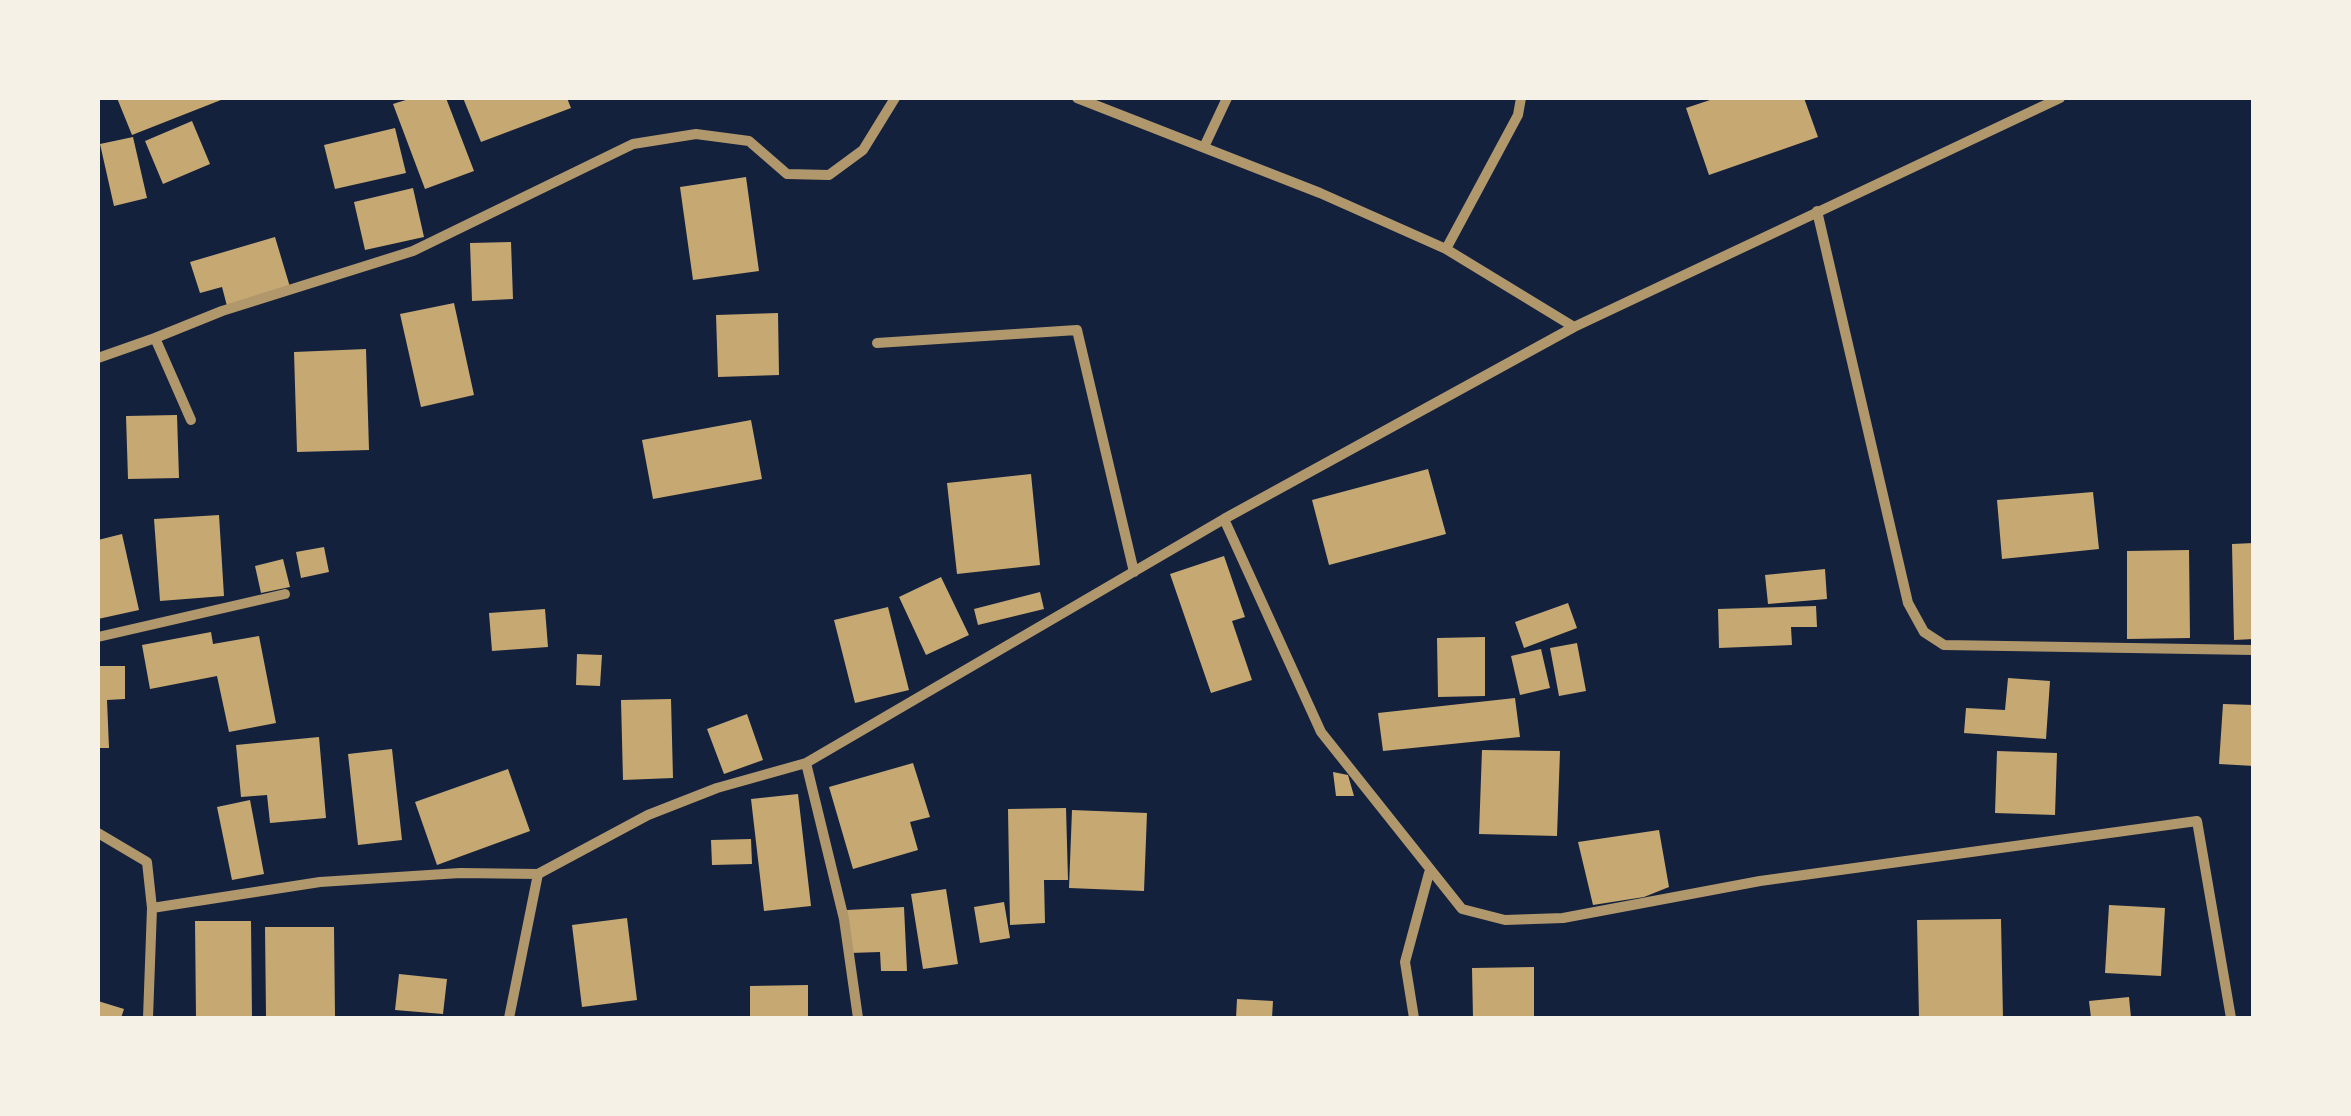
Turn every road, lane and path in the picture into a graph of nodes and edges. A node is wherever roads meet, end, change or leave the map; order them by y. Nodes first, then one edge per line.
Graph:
1 (895, 98) edge
2 (1076, 98) edge
3 (1227, 98) edge
4 (1521, 98) edge
5 (2060, 98) edge
6 (1204, 147) junction
7 (1816, 212) junction
8 (1446, 249) junction
9 (1574, 327) junction
10 (155, 338) junction
11 (877, 343) dead end
12 (98, 358) edge
13 (191, 420) dead end
14 (1224, 519) junction
15 (1134, 572) junction
16 (284, 594) dead end
17 (98, 637) edge
18 (2254, 650) edge
19 (806, 763) junction
20 (98, 833) edge
21 (1429, 873) junction
22 (538, 874) junction
23 (152, 908) junction
24 (148, 1018) edge
25 (509, 1018) edge
26 (858, 1018) edge
27 (1414, 1018) edge
28 (2231, 1018) edge

1 - 10 street
2 - 6 street
3 - 6 street
4 - 8 street
5 - 7 street
6 - 8 street
7 - 9 street
7 - 18 street
8 - 9 street
9 - 14 street
10 - 12 street
10 - 13 street
11 - 15 street
14 - 15 street
14 - 21 street
15 - 19 street
16 - 17 street
19 - 22 street
19 - 26 street
20 - 23 street
21 - 27 street
21 - 28 street
22 - 23 street
22 - 25 street
23 - 24 street

